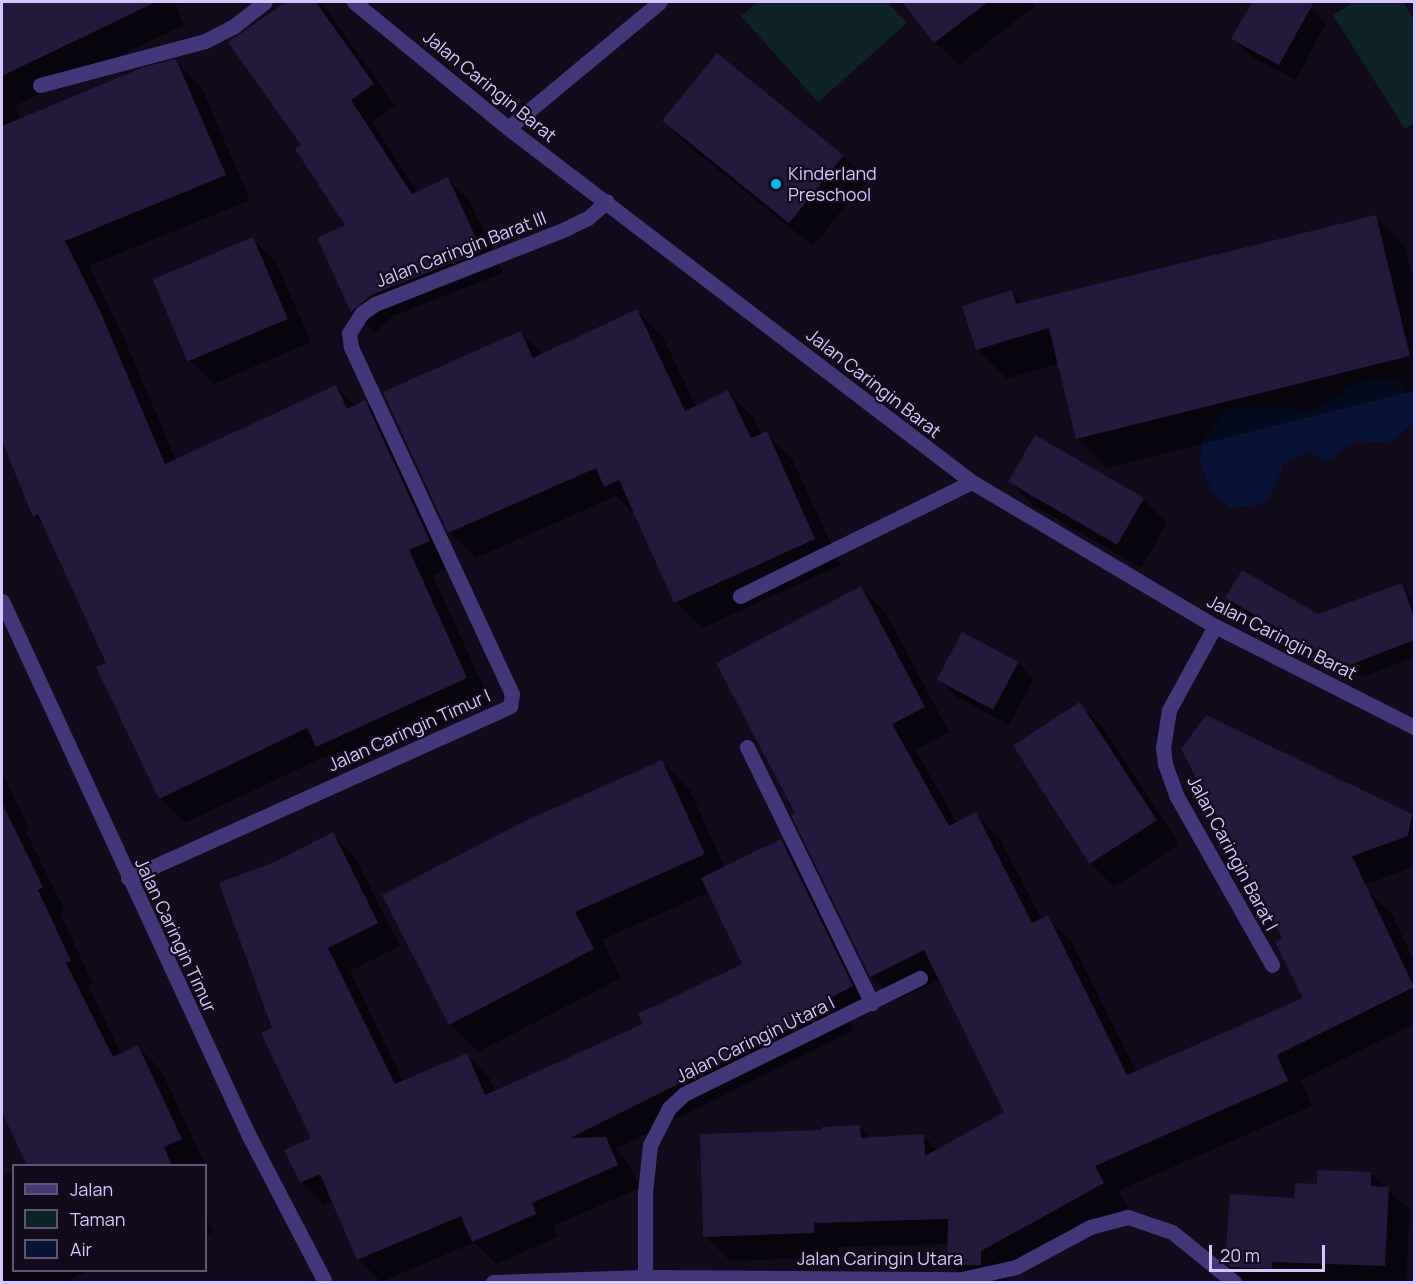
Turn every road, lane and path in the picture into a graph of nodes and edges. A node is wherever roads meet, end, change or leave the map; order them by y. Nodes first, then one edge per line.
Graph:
1 (265, 2) edge
2 (354, 2) edge
3 (660, 2) edge
4 (40, 85) dead end
5 (508, 128) junction
6 (607, 201) junction
7 (351, 347) joint
8 (972, 482) junction
9 (740, 596) dead end
10 (4, 610) edge
11 (1215, 626) junction
12 (1414, 727) edge
13 (747, 747) dead end
14 (128, 878) junction
15 (1272, 965) dead end
16 (920, 978) dead end
17 (872, 1003) junction
18 (645, 1277) junction
19 (874, 1281) edge
20 (324, 1282) edge
21 (493, 1282) edge
22 (1234, 1282) edge

1 - 4 street
2 - 5 street, Jalan Caringin Barat
3 - 5 street
5 - 6 street, Jalan Caringin Barat
6 - 7 street, Jalan Caringin Barat III
6 - 8 street, Jalan Caringin Barat
7 - 14 street, Jalan Caringin Timur I
8 - 9 street
8 - 11 street, Jalan Caringin Barat
10 - 14 street, Jalan Caringin Timur
11 - 12 street, Jalan Caringin Barat
11 - 15 street, Jalan Caringin Barat I
13 - 17 street
14 - 20 street, Jalan Caringin Timur
16 - 17 street, Jalan Caringin Utara I
17 - 18 street, Jalan Caringin Utara I
18 - 19 street, Jalan Caringin Utara
18 - 21 street, Jalan Caringin Utara
19 - 22 street, Jalan Caringin Utara

